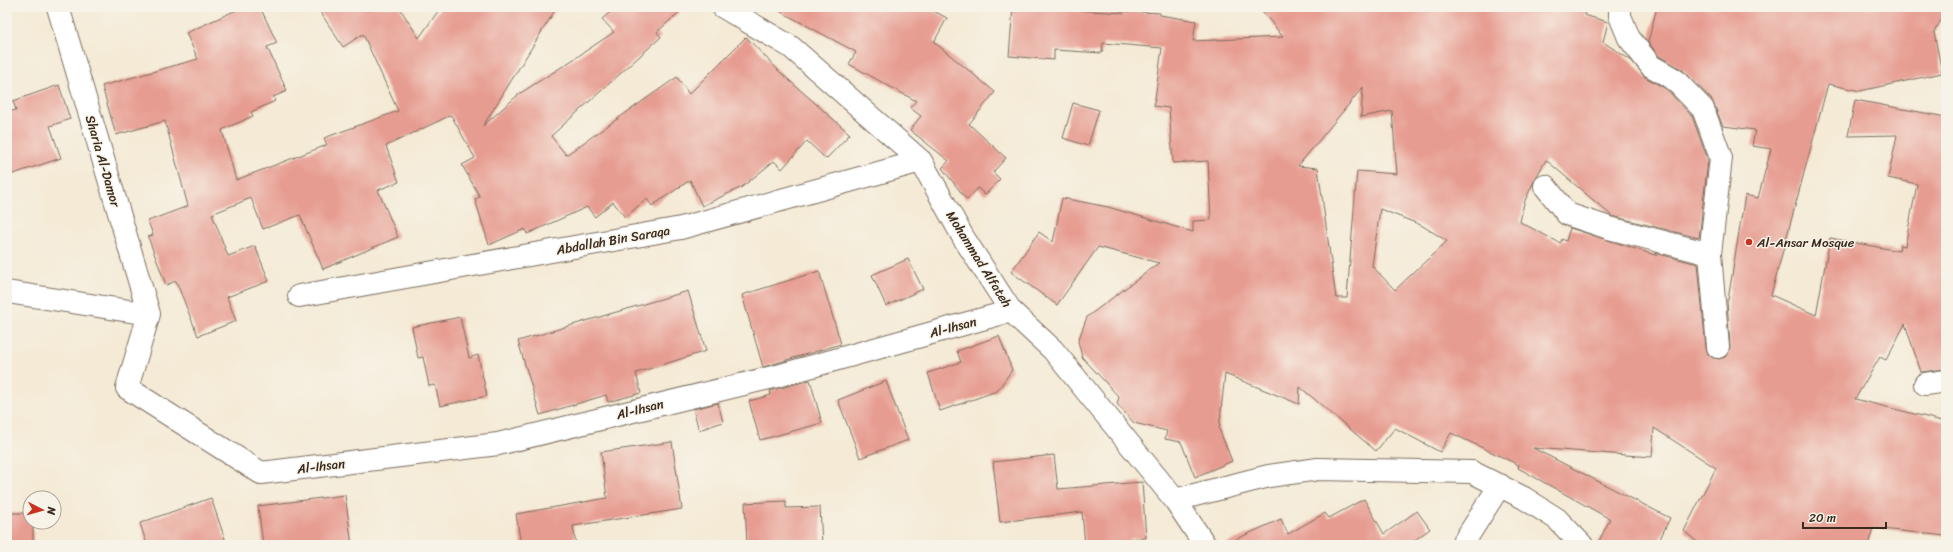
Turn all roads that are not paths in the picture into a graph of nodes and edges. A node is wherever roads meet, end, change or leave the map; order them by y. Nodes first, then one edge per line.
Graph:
1 (58, 7) edge
2 (723, 7) edge
3 (1620, 7) edge
4 (921, 161) junction
5 (1546, 186) dead end
6 (1710, 254) junction
7 (7, 292) edge
8 (299, 296) dead end
9 (1011, 311) junction
10 (149, 314) junction
11 (1718, 347) dead end
12 (1946, 381) edge
13 (1925, 384) dead end
14 (1500, 485) junction
15 (1175, 500) junction
16 (1205, 545) edge
17 (1462, 545) edge
18 (1582, 545) edge

1 - 10 street, Sharia Al-Damor
2 - 4 street, Mohammad Alfateh
3 - 6 street
4 - 8 street, Abdallah Bin Saraqa
4 - 9 street, Mohammad Alfateh
5 - 6 street
6 - 11 street
7 - 10 street
9 - 10 street, Al-Ihsan
9 - 15 street, Mohammad Alfateh
12 - 13 street
14 - 15 street
14 - 17 street
14 - 18 street
15 - 16 street, Mohammad Alfateh

